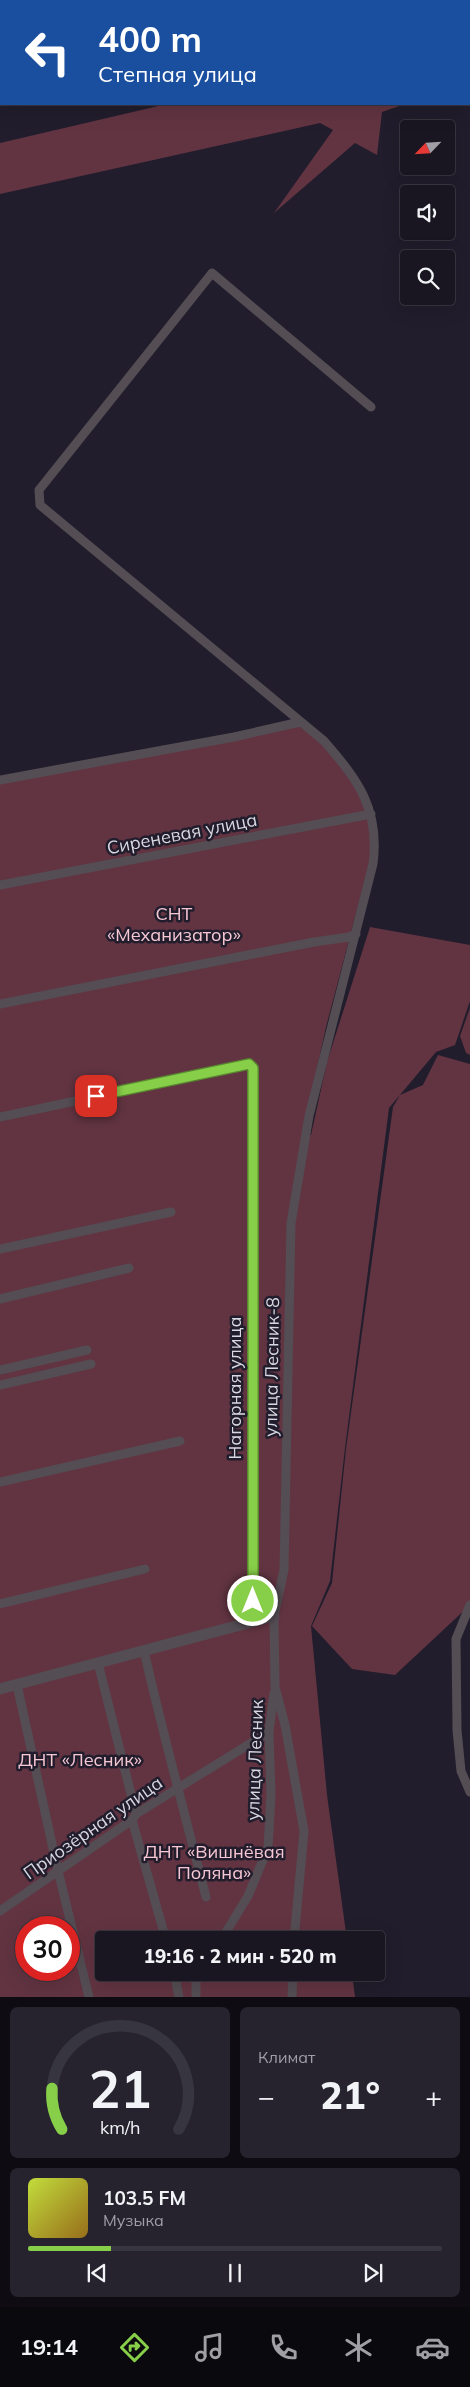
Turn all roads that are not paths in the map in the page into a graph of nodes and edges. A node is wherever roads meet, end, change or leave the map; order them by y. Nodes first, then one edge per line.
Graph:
1 (371, 407) dead end
2 (300, 722) junction
3 (0, 780) edge
4 (371, 814) junction
5 (0, 885) edge
6 (356, 934) junction
7 (0, 1004) edge
8 (0, 1117) edge
9 (171, 1212) dead end
10 (0, 1249) edge
11 (129, 1268) dead end
12 (0, 1299) edge
13 (87, 1350) dead end
14 (92, 1364) dead end
15 (0, 1370) edge
16 (0, 1385) edge
17 (180, 1441) dead end
18 (0, 1482) edge
19 (145, 1569) dead end
20 (0, 1604) edge
21 (470, 1605) edge
22 (274, 1616) junction
23 (250, 1623) junction
24 (144, 1651) junction
25 (98, 1663) junction
26 (17, 1685) junction
27 (274, 1687) junction
28 (0, 1689) edge
29 (269, 1732) junction
30 (179, 1788) junction
31 (470, 1792) edge
32 (134, 1817) junction
33 (58, 1871) junction
34 (206, 1897) dead end
35 (0, 1911) edge
36 (164, 1931) edge
37 (227, 1931) edge
38 (295, 1931) edge
39 (176, 1981) edge
40 (196, 1981) edge
41 (293, 1981) edge
42 (89, 1997) edge
43 (179, 1997) edge
44 (196, 1997) edge
45 (292, 1997) edge

1 - 2 street, улица Лесник-8
2 - 3 street
2 - 4 street, улица Лесник-8
4 - 5 street, Сиреневая улица
4 - 6 street, улица Лесник-8
6 - 7 street
6 - 22 street, улица Лесник-8
8 - 23 street, Нагорная улица
9 - 10 street
11 - 12 street
13 - 15 street
14 - 16 street
17 - 18 street
19 - 20 street
21 - 31 street
22 - 23 street
22 - 27 street, улица Лесник-8
23 - 24 street
24 - 25 street
24 - 30 street, Приозёрная улица
25 - 26 street
25 - 32 street
26 - 28 street
26 - 33 street
27 - 29 street, улица Лесник
27 - 38 street, улица Лесник-8
29 - 30 street, Приозёрная улица
29 - 37 street, улица Лесник
30 - 32 street, Приозёрная улица
30 - 34 street, Приозёрная улица
32 - 33 street, Приозёрная улица
32 - 36 street
33 - 35 street, Приозёрная улица
33 - 42 street
39 - 43 street
40 - 44 street
41 - 45 street

